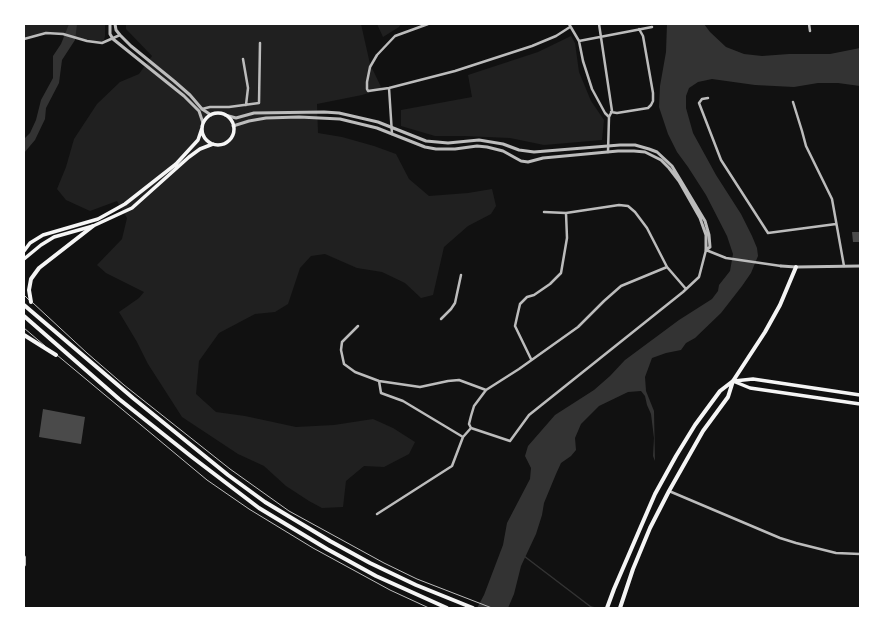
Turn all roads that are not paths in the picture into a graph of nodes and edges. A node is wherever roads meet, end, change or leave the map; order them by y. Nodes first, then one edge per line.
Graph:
1 (110, 24) edge
2 (115, 24) edge
3 (428, 24) edge
4 (599, 24) edge
5 (809, 24) edge
6 (570, 25) edge
7 (652, 27) dead end
8 (640, 29) junction
9 (810, 31) dead end
10 (120, 35) junction
11 (601, 37) junction
12 (24, 39) edge
13 (113, 39) junction
14 (579, 41) junction
15 (260, 43) dead end
16 (243, 59) dead end
17 (389, 88) junction
18 (708, 98) dead end
19 (793, 102) dead end
20 (246, 105) junction
21 (202, 109) junction
22 (611, 112) junction
23 (211, 115) junction
24 (225, 115) junction
25 (609, 117) junction
26 (203, 123) junction
27 (233, 126) junction
28 (202, 128) junction
29 (392, 128) junction
30 (392, 134) junction
31 (213, 144) junction
32 (608, 146) junction
33 (608, 152) junction
34 (544, 212) dead end
35 (566, 213) junction
36 (836, 224) junction
37 (93, 226) junction
38 (706, 250) junction
39 (24, 251) edge
40 (24, 259) edge
41 (781, 266) joint
42 (844, 266) junction
43 (860, 266) edge
44 (666, 267) junction
45 (796, 267) junction
46 (461, 275) dead end
47 (686, 289) junction
48 (24, 295) edge
49 (31, 302) junction
50 (24, 304) edge
51 (24, 316) edge
52 (441, 319) dead end
53 (358, 326) dead end
54 (24, 328) edge
55 (24, 335) edge
56 (56, 354) junction
57 (531, 359) junction
58 (379, 381) junction
59 (733, 381) junction
60 (486, 390) junction
61 (860, 395) edge
62 (860, 404) edge
63 (471, 428) junction
64 (463, 437) junction
65 (669, 491) junction
66 (377, 514) dead end
67 (860, 554) edge
68 (24, 557) edge
69 (24, 565) edge
70 (472, 607) edge
71 (429, 608) edge
72 (447, 608) edge
73 (492, 608) edge
74 (607, 608) edge
75 (620, 608) edge

1 - 13 street
2 - 10 street
3 - 17 street
4 - 11 street
5 - 9 street
6 - 14 street
6 - 17 street
7 - 8 street
8 - 11 street
8 - 22 street
10 - 13 street
10 - 21 street
11 - 14 street
11 - 22 street
12 - 13 street
13 - 26 street
14 - 25 street
15 - 20 street
16 - 20 street
17 - 29 street
18 - 36 street
19 - 36 street
20 - 21 street
21 - 23 street
22 - 25 street
23 - 24 main road
23 - 26 main road
24 - 27 main road
24 - 29 street
25 - 32 street
26 - 28 main road
27 - 30 street
27 - 31 main road
28 - 31 main road
28 - 39 main road
29 - 30 street
29 - 32 street
30 - 33 street
31 - 37 main road
32 - 33 street
32 - 38 street
33 - 38 street
34 - 35 street
35 - 44 street
35 - 57 street
36 - 42 street
37 - 40 main road
37 - 49 main road
38 - 41 street
38 - 47 street
41 - 45 street
42 - 43 street
42 - 45 street
44 - 47 street
44 - 57 street
45 - 59 main road
46 - 52 street
47 - 63 street
48 - 49 lane
49 - 73 lane
50 - 70 main road
51 - 72 main road
53 - 58 street
54 - 56 lane
55 - 56 main road
56 - 71 lane
57 - 60 street
58 - 60 street
58 - 64 street
59 - 61 main road
59 - 62 main road
59 - 65 main road
59 - 74 main road
60 - 63 street
63 - 64 street
64 - 66 street
65 - 67 street
65 - 75 main road
68 - 69 main road

